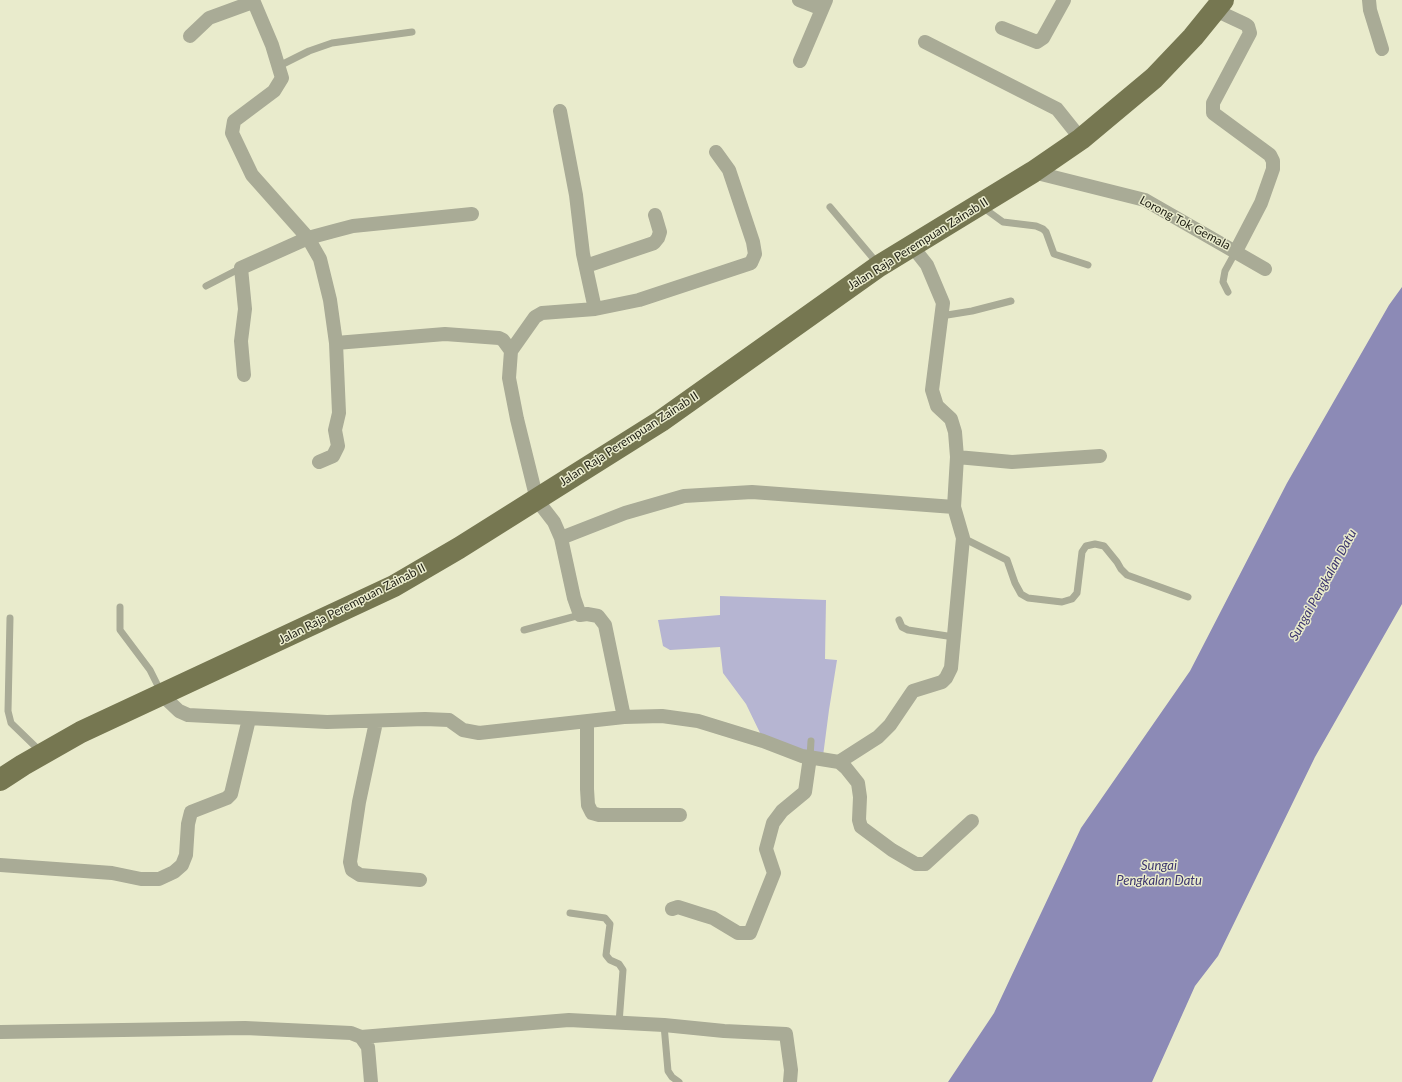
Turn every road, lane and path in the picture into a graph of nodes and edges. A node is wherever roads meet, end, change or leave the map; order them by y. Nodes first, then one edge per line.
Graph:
1 (799, 0) edge
2 (1064, 0) edge
3 (1369, 0) edge
4 (253, 1) edge
5 (824, 4) edge
6 (1219, 5) edge
7 (1002, 28) dead end
8 (412, 32) dead end
9 (190, 36) dead end
10 (925, 42) dead end
11 (1382, 49) dead end
12 (800, 62) dead end
13 (279, 66) junction
14 (560, 111) dead end
15 (1081, 139) junction
16 (716, 152) dead end
17 (1033, 172) junction
18 (979, 205) junction
19 (830, 207) dead end
20 (472, 214) dead end
21 (655, 215) dead end
22 (308, 238) junction
23 (912, 246) junction
24 (1239, 252) junction
25 (1088, 265) dead end
26 (586, 266) junction
27 (879, 266) junction
28 (241, 268) junction
29 (1266, 269) dead end
30 (206, 286) dead end
31 (1228, 292) dead end
32 (1010, 300) dead end
33 (595, 308) junction
34 (942, 316) junction
35 (336, 343) junction
36 (511, 351) junction
37 (244, 376) dead end
38 (1100, 456) dead end
39 (957, 457) junction
40 (319, 462) dead end
41 (537, 498) junction
42 (954, 507) junction
43 (561, 538) junction
44 (963, 538) junction
45 (1188, 597) dead end
46 (120, 607) dead end
47 (580, 615) junction
48 (10, 618) dead end
49 (899, 620) dead end
50 (524, 630) dead end
51 (954, 637) junction
52 (162, 695) junction
53 (624, 717) junction
54 (249, 719) junction
55 (587, 721) junction
56 (376, 722) junction
57 (811, 741) dead end
58 (43, 754) junction
59 (810, 757) junction
60 (839, 762) junction
61 (0, 780) edge
62 (680, 815) dead end
63 (972, 821) dead end
64 (0, 865) edge
65 (420, 880) dead end
66 (672, 909) dead end
67 (570, 913) dead end
68 (619, 1023) junction
69 (664, 1025) junction
70 (0, 1032) edge
71 (362, 1037) junction
72 (371, 1082) edge
73 (679, 1082) edge
74 (790, 1082) edge

1 - 5 street
2 - 7 street
3 - 11 street
4 - 9 street
4 - 13 street
5 - 12 street
6 - 15 main road, Jalan Raja Perempuan Zainab II
6 - 24 street
8 - 13 lane
10 - 15 street
13 - 22 street
14 - 26 street
15 - 17 main road, Jalan Raja Perempuan Zainab II
16 - 33 street
17 - 18 main road, Jalan Raja Perempuan Zainab II
17 - 24 street, Lorong Tok Gemala
18 - 23 main road, Jalan Raja Perempuan Zainab II
18 - 25 lane
19 - 27 lane
20 - 22 street
21 - 26 street
22 - 28 street
22 - 35 street
23 - 27 main road, Jalan Raja Perempuan Zainab II
23 - 34 street
24 - 29 street, Lorong Tok Gemala
24 - 31 lane
26 - 33 street
27 - 41 main road, Jalan Raja Perempuan Zainab II
28 - 30 lane
28 - 37 street
32 - 34 lane
33 - 36 street
34 - 39 street
35 - 36 street
35 - 40 street
36 - 41 street
38 - 39 street
39 - 42 street
41 - 43 street
41 - 52 main road, Jalan Raja Perempuan Zainab II
42 - 43 street
42 - 44 street
43 - 47 street
44 - 45 lane
44 - 51 street
46 - 52 lane
47 - 50 lane
47 - 53 street
48 - 58 lane
49 - 51 lane
51 - 60 street
52 - 54 street
52 - 58 main road, Jalan Raja Perempuan Zainab II
53 - 55 street
53 - 59 street
54 - 56 street
54 - 64 street
55 - 56 street
55 - 62 street
56 - 65 street
57 - 59 lane
58 - 61 main road, Jalan Raja Perempuan Zainab II
59 - 60 street
59 - 66 street
60 - 63 street
67 - 68 lane
68 - 69 street
68 - 71 street
69 - 73 lane
69 - 74 street
70 - 71 street
71 - 72 street

